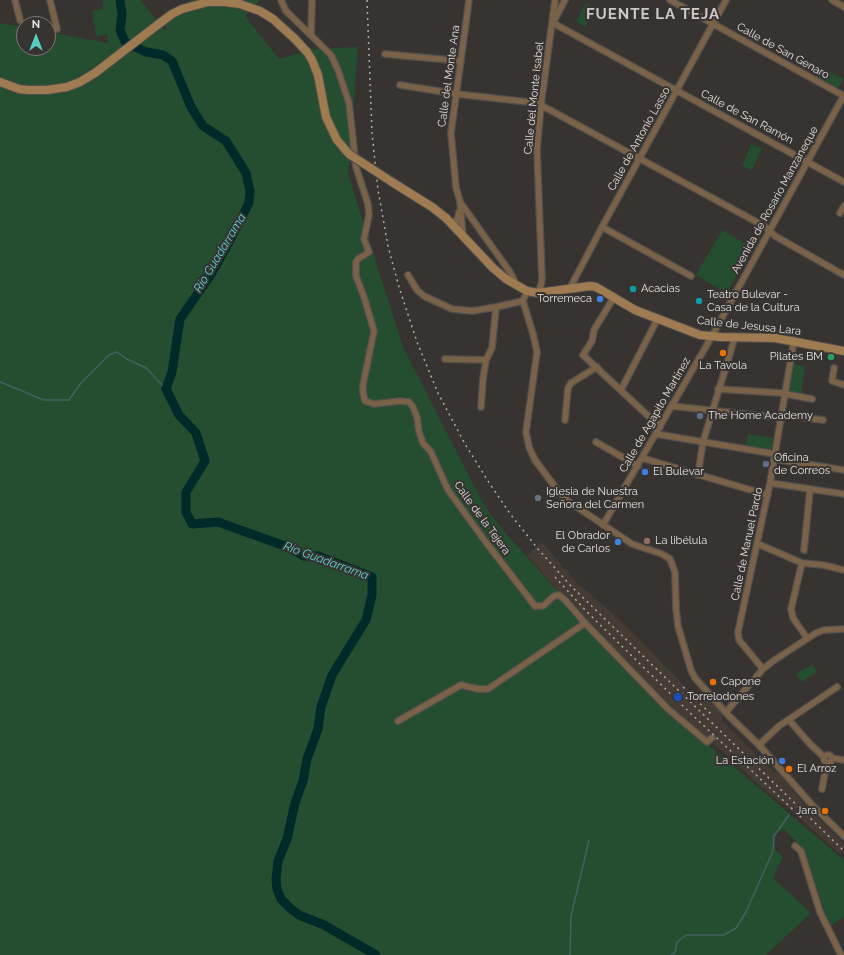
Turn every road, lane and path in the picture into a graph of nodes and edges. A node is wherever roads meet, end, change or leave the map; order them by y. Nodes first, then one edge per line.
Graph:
1 (15, 0) edge
2 (50, 0) edge
3 (280, 0) edge
4 (312, 0) edge
5 (469, 0) edge
6 (555, 0) edge
7 (565, 0) edge
8 (670, 0) edge
9 (726, 0) edge
10 (832, 0) edge
11 (192, 3) edge
12 (844, 7) edge
13 (19, 16) edge
14 (553, 23) junction
15 (713, 24) junction
16 (57, 29) dead end
17 (311, 35) junction
18 (385, 54) dead end
19 (461, 61) junction
20 (0, 82) edge
21 (400, 85) dead end
22 (676, 91) junction
23 (457, 94) junction
24 (844, 96) edge
25 (541, 105) junction
26 (639, 159) junction
27 (807, 162) junction
28 (844, 182) edge
29 (460, 201) junction
30 (844, 206) edge
31 (840, 213) dead end
32 (451, 222) junction
33 (602, 227) junction
34 (770, 231) junction
35 (464, 237) junction
36 (408, 275) dead end
37 (691, 276) dead end
38 (844, 276) edge
39 (518, 286) junction
40 (570, 288) junction
41 (527, 291) junction
42 (538, 293) junction
43 (614, 297) junction
44 (522, 301) junction
45 (496, 307) junction
46 (657, 320) junction
47 (712, 336) junction
48 (735, 337) junction
49 (794, 340) junction
50 (844, 351) edge
51 (445, 359) dead end
52 (486, 360) junction
53 (597, 367) junction
54 (834, 368) dead end
55 (844, 385) edge
56 (718, 389) junction
57 (621, 390) junction
58 (786, 394) junction
59 (812, 399) dead end
60 (672, 406) junction
61 (481, 407) dead end
62 (712, 411) junction
63 (782, 416) junction
64 (565, 420) dead end
65 (823, 420) dead end
66 (660, 427) junction
67 (656, 434) junction
68 (596, 442) dead end
69 (702, 442) junction
70 (774, 457) junction
71 (642, 458) junction
72 (638, 466) junction
73 (844, 470) edge
74 (698, 474) junction
75 (770, 483) junction
76 (810, 490) junction
77 (844, 494) edge
78 (768, 496) junction
79 (603, 525) junction
80 (758, 544) junction
81 (804, 550) dead end
82 (802, 563) junction
83 (844, 570) edge
84 (585, 623) junction
85 (844, 629) edge
86 (807, 638) junction
87 (763, 669) junction
88 (837, 688) dead end
89 (726, 712) junction
90 (789, 720) junction
91 (398, 721) dead end
92 (712, 738) dead end
93 (759, 745) junction
94 (828, 759) junction
95 (844, 760) edge
96 (822, 789) dead end
97 (844, 836) edge
98 (795, 846) dead end
99 (841, 955) edge

1 - 13 street
2 - 16 street
3 - 17 street, Calle de la Tejera
4 - 17 street
5 - 19 street, Calle del Monte Ana
6 - 14 street, Calle del Monte Isabel
7 - 14 street
8 - 15 street, Calle de San Genaro
9 - 15 street, Calle de Antonio Lasso
10 - 12 street
11 - 20 main road
11 - 32 main road, bridge
14 - 22 street, Calle de San Ramón
14 - 25 street, Calle del Monte Isabel
15 - 22 street, Calle de Antonio Lasso
15 - 24 street, Calle de San Genaro
17 - 84 street, Calle de la Tejera
18 - 19 street
19 - 23 street, Calle del Monte Ana
21 - 23 street
22 - 26 street, Calle de Antonio Lasso
22 - 27 street, Calle de San Ramón
23 - 25 street
23 - 29 street, Calle del Monte Ana
24 - 27 street, Avenida de Rosario Manzaneque
25 - 26 street
25 - 42 street, Calle del Monte Isabel
26 - 33 street, Calle de Antonio Lasso
26 - 34 street
27 - 28 street, Calle de San Ramón
27 - 34 street, Avenida de Rosario Manzaneque
29 - 32 street, Calle del Monte Ana
29 - 35 street, Calle del Monte Ana
29 - 39 street, Calle del Monte Ana
30 - 31 street
32 - 35 main road
33 - 37 street
33 - 40 street, Calle de Antonio Lasso
34 - 38 street
34 - 47 street, Avenida de Rosario Manzaneque
35 - 39 main road
36 - 45 street
39 - 41 main road
40 - 42 main road
40 - 43 main road, Calle de Jesusa Lara
41 - 42 main road
41 - 44 street
43 - 46 main road, Calle de Jesusa Lara
43 - 53 street
44 - 45 street
44 - 79 street
45 - 52 street
46 - 47 main road, Calle de Jesusa Lara
46 - 57 street
47 - 48 main road, Calle de Jesusa Lara
47 - 60 street, Calle de Agapito Martínez
48 - 49 main road, Calle de Jesusa Lara
48 - 56 street
49 - 50 main road, Calle de Jesusa Lara
49 - 58 street, Calle de Manuel Pardo
51 - 52 street
52 - 61 street
53 - 57 street
53 - 64 street
54 - 55 street
56 - 58 street
56 - 62 street
57 - 66 street
58 - 59 street
58 - 63 street, Calle de Manuel Pardo
60 - 62 street
60 - 66 street, Calle de Agapito Martínez
62 - 63 street
62 - 69 street
63 - 65 street
63 - 70 street, Calle de Manuel Pardo
66 - 67 street, Calle de Agapito Martínez
67 - 69 street
67 - 71 street, Calle de Agapito Martínez
68 - 72 street
69 - 70 street
69 - 74 street
70 - 73 street
70 - 75 street, Calle de Manuel Pardo
71 - 72 street, Calle de Agapito Martínez
71 - 74 street
72 - 79 street, Calle de Agapito Martínez
74 - 78 street
75 - 76 street
75 - 78 street, Calle de Manuel Pardo
76 - 77 street
76 - 81 street
78 - 80 street, Calle de Manuel Pardo
79 - 89 street
80 - 82 street
80 - 87 street, Calle de Manuel Pardo
82 - 83 street
82 - 86 street
84 - 91 street
84 - 92 street, Calle de la Tejera
85 - 86 street
86 - 87 street
87 - 89 street
88 - 90 street
89 - 93 street
90 - 93 street
90 - 94 street
93 - 97 street
94 - 95 street
94 - 96 street
98 - 99 street

